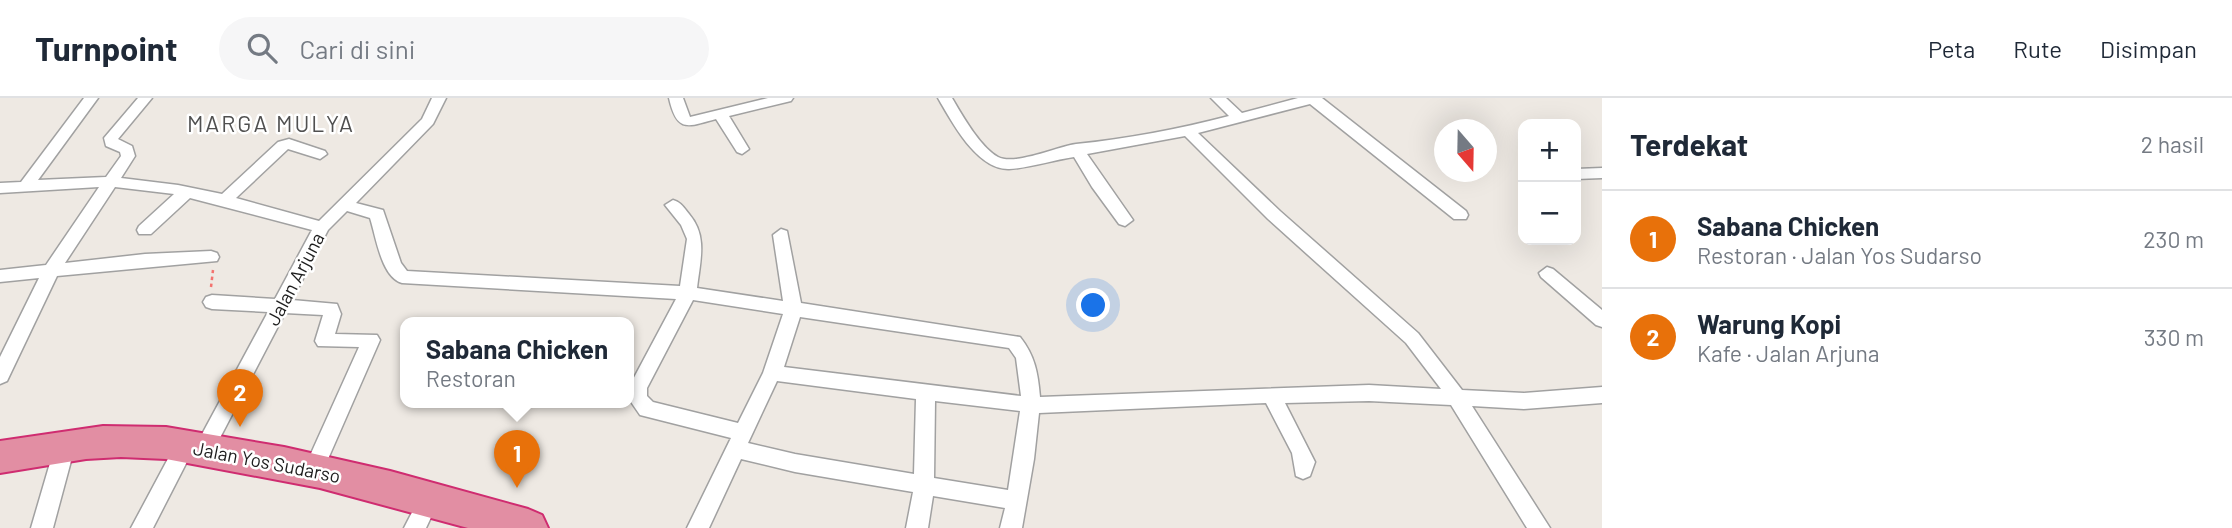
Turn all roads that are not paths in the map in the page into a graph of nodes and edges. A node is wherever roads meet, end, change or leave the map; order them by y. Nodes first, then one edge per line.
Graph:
1 (91, 98) edge
2 (145, 98) edge
3 (439, 98) edge
4 (676, 98) edge
5 (786, 98) edge
6 (945, 98) edge
7 (1218, 98) edge
8 (1313, 98) edge
9 (721, 115) junction
10 (1239, 118) junction
11 (1188, 131) junction
12 (742, 149) dead end
13 (1077, 149) junction
14 (320, 154) dead end
15 (1602, 173) edge
16 (1581, 174) edge
17 (110, 183) junction
18 (25, 187) junction
19 (0, 188) edge
20 (185, 193) junction
21 (224, 201) junction
22 (343, 205) junction
23 (673, 205) dead end
24 (1460, 215) dead end
25 (1125, 220) dead end
26 (322, 227) junction
27 (145, 230) dead end
28 (780, 235) dead end
29 (211, 257) road end
30 (52, 269) junction
31 (1547, 273) dead end
32 (0, 276) edge
33 (688, 293) junction
34 (212, 302) road end
35 (280, 305) junction
36 (793, 310) junction
37 (1602, 320) edge
38 (772, 373) junction
39 (0, 376) edge
40 (926, 392) junction
41 (1602, 394) edge
42 (1271, 395) junction
43 (1455, 397) junction
44 (1032, 405) junction
45 (740, 441) junction
46 (65, 446) junction
47 (194, 448) junction
48 (0, 457) edge
49 (314, 469) junction
50 (1303, 470) dead end
51 (924, 485) junction
52 (1016, 502) junction
53 (422, 513) edge
54 (43, 528) edge
55 (142, 528) edge
56 (528, 528) edge
57 (698, 528) edge
58 (917, 528) edge
59 (1011, 528) edge
60 (1539, 528) edge

1 - 18 street
2 - 17 street
3 - 22 street, Jalan Arjuna
4 - 9 street
5 - 9 street
6 - 13 street
7 - 10 street
8 - 10 street
8 - 24 street
9 - 12 street
10 - 11 street
11 - 13 street
11 - 43 street
13 - 25 street
14 - 21 street
15 - 16 street
17 - 18 street
17 - 20 street
17 - 30 street
18 - 19 street
20 - 21 street
20 - 27 street
21 - 26 street
22 - 26 street, Jalan Arjuna
22 - 33 street
23 - 33 street
26 - 35 street, Jalan Arjuna
28 - 36 street
29 - 30 street
30 - 32 street
30 - 39 street
31 - 37 street
33 - 36 street
33 - 45 street
34 - 35 street
35 - 47 street, Jalan Arjuna
35 - 49 street
36 - 38 street
36 - 44 street
38 - 40 street
38 - 45 street
40 - 44 street
40 - 51 street
41 - 43 street
42 - 43 street
42 - 44 street
42 - 50 street
43 - 60 street
44 - 52 street
45 - 51 street
45 - 57 street
46 - 47 highway, Jalan Yos Sudarso
46 - 48 highway, Jalan Yos Sudarso
46 - 54 street
47 - 49 highway, Jalan Yos Sudarso
47 - 55 street, Jalan Arjuna
49 - 53 highway, Jalan Yos Sudarso
51 - 52 street
51 - 58 street
52 - 59 street
53 - 56 highway, Jalan Yos Sudarso

